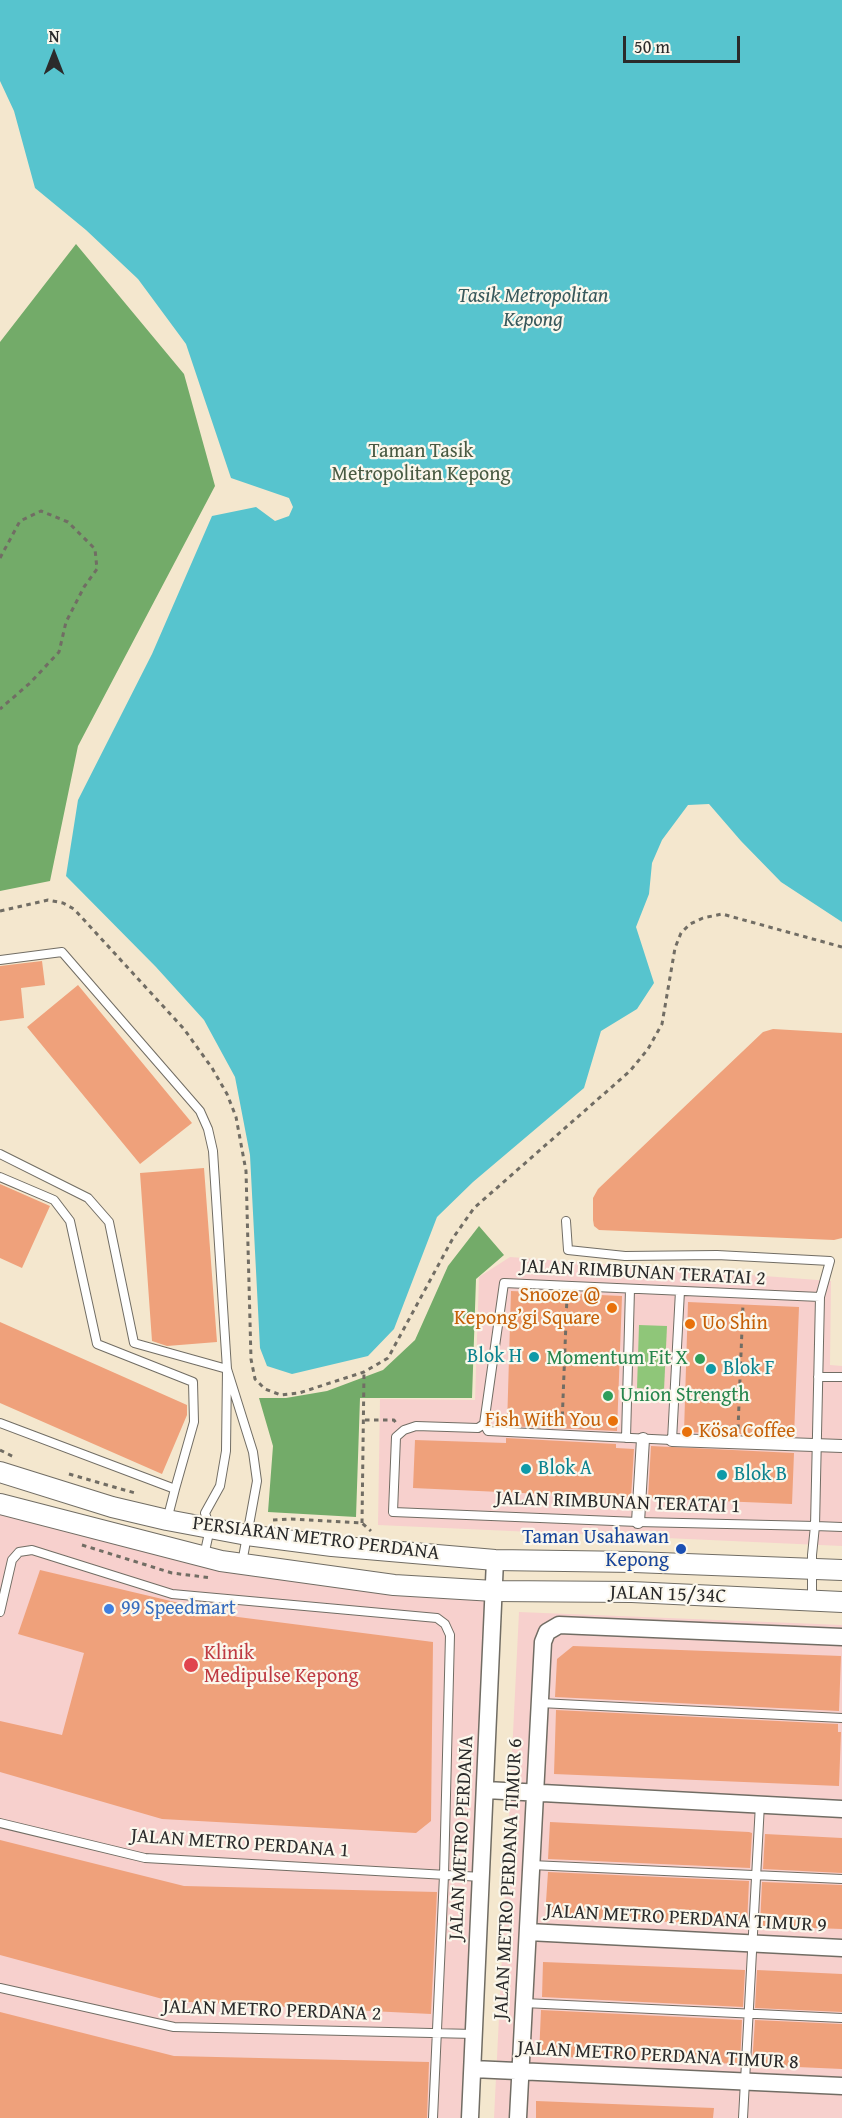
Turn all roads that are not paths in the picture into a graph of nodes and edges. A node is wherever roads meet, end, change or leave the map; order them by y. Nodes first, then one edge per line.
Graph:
1 (0, 960) edge
2 (0, 1154) edge
3 (0, 1177) edge
4 (566, 1221) dead end
5 (630, 1289) junction
6 (680, 1291) junction
7 (820, 1297) junction
8 (226, 1369) junction
9 (819, 1377) junction
10 (842, 1377) edge
11 (0, 1423) edge
12 (484, 1424) junction
13 (626, 1438) junction
14 (643, 1439) junction
15 (672, 1440) junction
16 (816, 1445) junction
17 (842, 1446) edge
18 (0, 1472) edge
19 (175, 1489) junction
20 (0, 1504) edge
21 (167, 1520) junction
22 (638, 1522) junction
23 (815, 1526) junction
24 (842, 1527) edge
25 (210, 1528) junction
26 (248, 1535) junction
27 (204, 1556) junction
28 (495, 1560) junction
29 (242, 1564) junction
30 (813, 1569) junction
31 (842, 1570) edge
32 (494, 1591) junction
33 (812, 1600) junction
34 (842, 1602) edge
35 (0, 1612) edge
36 (842, 1637) edge
37 (540, 1703) junction
38 (842, 1718) edge
39 (486, 1790) junction
40 (535, 1793) junction
41 (760, 1804) junction
42 (842, 1809) edge
43 (0, 1823) edge
44 (531, 1865) junction
45 (444, 1875) junction
46 (756, 1875) junction
47 (482, 1877) junction
48 (842, 1879) edge
49 (528, 1932) junction
50 (752, 1943) junction
51 (842, 1948) edge
52 (0, 1988) edge
53 (524, 2003) junction
54 (748, 2013) junction
55 (842, 2018) edge
56 (437, 2034) junction
57 (474, 2034) junction
58 (473, 2069) junction
59 (520, 2071) junction
60 (745, 2081) junction
61 (842, 2086) edge
62 (433, 2118) edge
63 (470, 2118) edge
64 (518, 2118) edge
65 (743, 2118) edge

1 - 8 lane
2 - 8 lane
3 - 19 lane
4 - 7 lane
5 - 6 lane, JALAN RIMBUNAN TERATAI 2
5 - 12 lane, JALAN RIMBUNAN TERATAI 2
5 - 13 lane
6 - 7 lane, JALAN RIMBUNAN TERATAI 2
6 - 15 lane
7 - 9 lane
8 - 25 lane
8 - 26 lane
9 - 10 lane
9 - 16 lane
11 - 19 lane
12 - 13 lane
12 - 22 lane, JALAN RIMBUNAN TERATAI 1
13 - 14 lane
14 - 15 lane
14 - 22 street
15 - 16 street
16 - 17 street
16 - 23 lane
18 - 21 street, PERSIARAN METRO PERDANA
19 - 21 lane
20 - 27 street, PERSIARAN METRO PERDANA
21 - 25 street, PERSIARAN METRO PERDANA
22 - 23 lane, JALAN RIMBUNAN TERATAI 1
23 - 24 lane, JALAN RIMBUNAN TERATAI 1
23 - 30 lane
25 - 26 street, PERSIARAN METRO PERDANA
25 - 27 lane
26 - 28 street, PERSIARAN METRO PERDANA
26 - 29 lane
27 - 29 street, PERSIARAN METRO PERDANA
28 - 30 street, JALAN 15/34C
28 - 32 street, JALAN METRO PERDANA
29 - 32 street, PERSIARAN METRO PERDANA
30 - 31 street, JALAN 15/34C
30 - 33 lane
32 - 33 street, JALAN 15/34C
32 - 39 street, JALAN METRO PERDANA
33 - 34 street, JALAN 15/34C
35 - 45 lane
36 - 37 street, JALAN METRO PERDANA TIMUR 6
37 - 38 lane
37 - 40 street, JALAN METRO PERDANA TIMUR 6
39 - 40 street
39 - 47 street, JALAN METRO PERDANA
40 - 41 street
40 - 44 street, JALAN METRO PERDANA TIMUR 6
41 - 42 street
41 - 46 lane
43 - 45 lane, JALAN METRO PERDANA 1
44 - 46 lane
44 - 49 street, JALAN METRO PERDANA TIMUR 6
45 - 47 lane, JALAN METRO PERDANA 1
45 - 56 lane
46 - 48 lane
46 - 50 lane
47 - 57 street, JALAN METRO PERDANA
49 - 50 street, JALAN METRO PERDANA TIMUR 9
49 - 53 street, JALAN METRO PERDANA TIMUR 6
50 - 51 street, JALAN METRO PERDANA TIMUR 9
50 - 54 lane
52 - 56 lane, JALAN METRO PERDANA 2
53 - 54 lane
53 - 59 street, JALAN METRO PERDANA TIMUR 6
54 - 55 lane
54 - 60 lane
56 - 57 lane, JALAN METRO PERDANA 2
56 - 62 lane
57 - 58 street, JALAN METRO PERDANA
58 - 59 street, JALAN METRO PERDANA TIMUR 8
58 - 63 street, JALAN METRO PERDANA
59 - 60 street, JALAN METRO PERDANA TIMUR 8
59 - 64 street, JALAN METRO PERDANA TIMUR 6
60 - 61 street, JALAN METRO PERDANA TIMUR 8
60 - 65 lane

